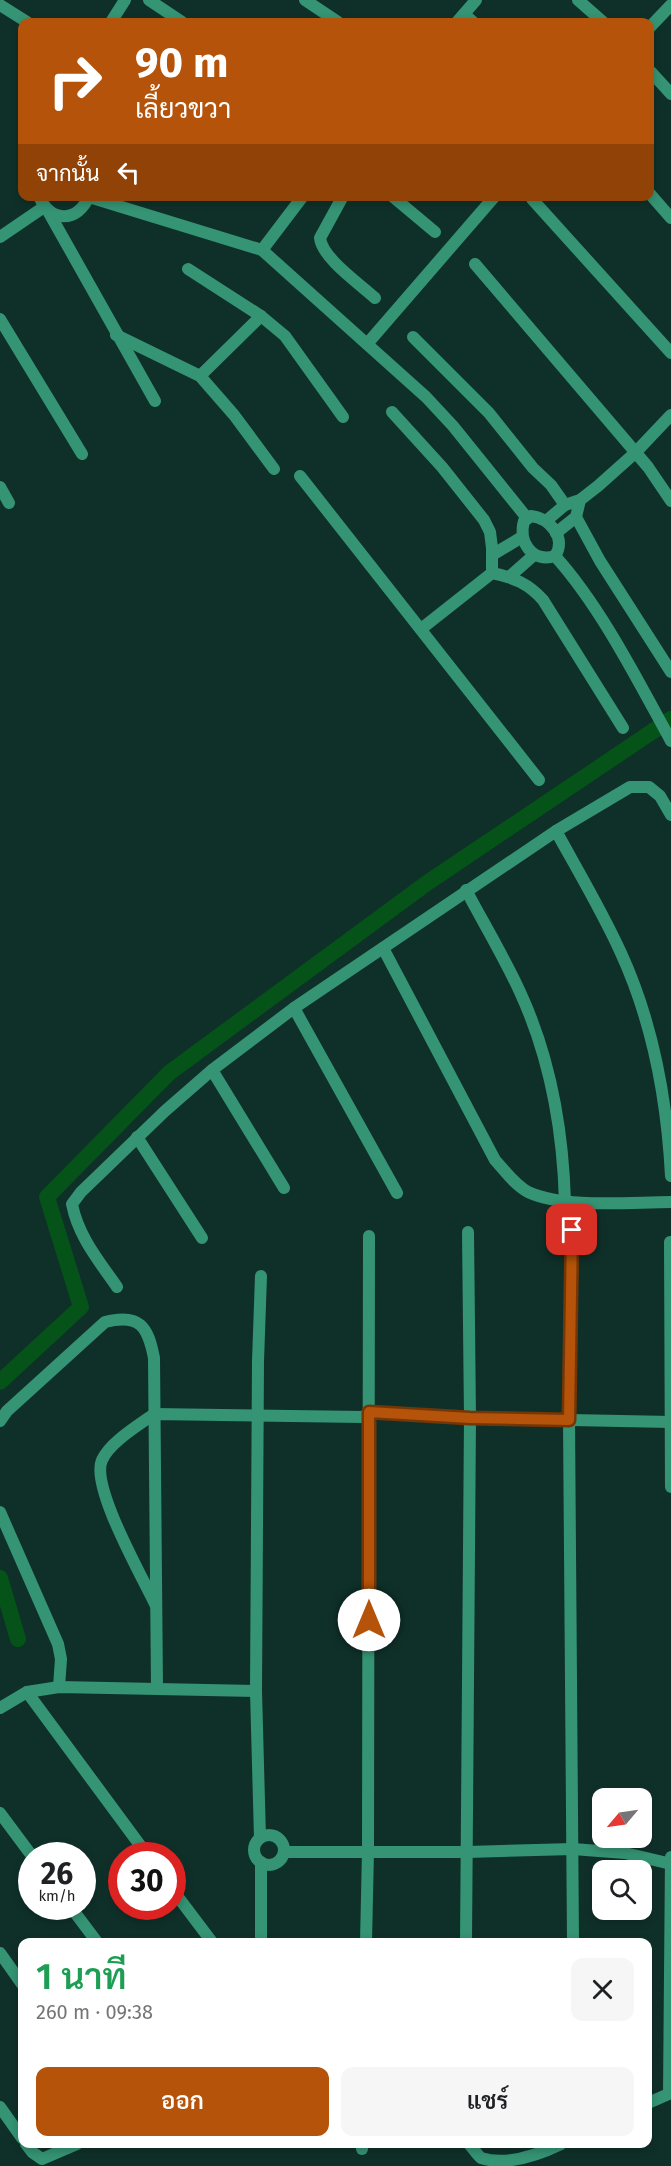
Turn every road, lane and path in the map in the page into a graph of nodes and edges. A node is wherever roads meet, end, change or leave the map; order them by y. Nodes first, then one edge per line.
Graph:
1 (125, 0) edge
2 (148, 0) edge
3 (305, 0) edge
4 (476, 0) edge
5 (578, 0) edge
6 (0, 5) edge
7 (671, 5) edge
8 (21, 18) edge
9 (114, 18) edge
10 (176, 18) edge
11 (332, 18) edge
12 (466, 18) edge
13 (598, 18) edge
14 (654, 23) edge
15 (654, 75) edge
16 (671, 94) edge
17 (654, 199) edge
18 (87, 201) edge
19 (102, 201) edge
20 (299, 201) edge
21 (340, 201) edge
22 (398, 201) edge
23 (491, 201) edge
24 (534, 201) edge
25 (44, 205) edge
26 (671, 218) edge
27 (435, 232) dead end
28 (0, 237) edge
29 (262, 250) junction
30 (474, 264) dead end
31 (188, 269) dead end
32 (375, 298) dead end
33 (261, 316) junction
34 (0, 320) edge
35 (116, 335) junction
36 (413, 337) dead end
37 (367, 345) junction
38 (671, 353) edge
39 (200, 376) junction
40 (155, 401) dead end
41 (392, 412) dead end
42 (671, 415) edge
43 (343, 417) dead end
44 (82, 453) dead end
45 (635, 453) junction
46 (273, 469) dead end
47 (300, 476) dead end
48 (0, 487) edge
49 (580, 500) junction
50 (671, 501) edge
51 (9, 503) dead end
52 (565, 505) junction
53 (576, 517) junction
54 (527, 518) junction
55 (546, 522) junction
56 (556, 533) junction
57 (522, 537) junction
58 (492, 555) junction
59 (534, 555) junction
60 (555, 556) junction
61 (492, 573) junction
62 (509, 576) junction
63 (421, 629) junction
64 (671, 672) edge
65 (623, 728) dead end
66 (671, 741) edge
67 (539, 780) dead end
68 (671, 815) edge
69 (556, 831) junction
70 (466, 890) junction
71 (383, 948) junction
72 (294, 1008) junction
73 (212, 1070) junction
74 (136, 1137) junction
75 (671, 1176) edge
76 (284, 1188) dead end
77 (397, 1192) dead end
78 (565, 1202) junction
79 (671, 1202) edge
80 (572, 1230) dead end
81 (468, 1232) dead end
82 (369, 1236) dead end
83 (202, 1238) dead end
84 (670, 1242) edge
85 (261, 1276) dead end
86 (117, 1287) dead end
87 (369, 1412) junction
88 (154, 1414) junction
89 (258, 1416) junction
90 (470, 1418) junction
91 (569, 1420) junction
92 (0, 1421) edge
93 (671, 1422) edge
94 (671, 1487) edge
95 (0, 1512) edge
96 (156, 1606) junction
97 (59, 1687) junction
98 (157, 1688) junction
99 (27, 1692) junction
100 (256, 1692) junction
101 (0, 1708) edge
102 (0, 1813) edge
103 (260, 1838) junction
104 (22, 1842) edge
105 (138, 1842) edge
106 (573, 1849) junction
107 (368, 1851) junction
108 (284, 1852) junction
109 (467, 1852) junction
110 (671, 1857) edge
111 (261, 1863) junction
112 (671, 1863) edge
113 (186, 1908) edge
114 (80, 1920) edge
115 (94, 1938) edge
116 (209, 1938) edge
117 (261, 1938) edge
118 (366, 1938) edge
119 (466, 1938) edge
120 (573, 1938) edge
121 (0, 1953) edge
122 (18, 1978) edge
123 (670, 2093) edge
124 (652, 2101) edge
125 (0, 2107) edge
126 (18, 2132) edge
127 (30, 2148) edge
128 (68, 2148) edge
129 (472, 2148) edge
130 (552, 2148) edge

1 - 9 street
2 - 10 street
3 - 11 street
4 - 12 street
5 - 13 street
6 - 8 street
7 - 14 street
15 - 16 street
17 - 26 street
18 - 25 street
19 - 29 street
20 - 29 street
21 - 32 street
22 - 27 street
23 - 37 street
24 - 38 street
25 - 28 street
25 - 35 street
29 - 37 street
30 - 45 street
31 - 33 street
33 - 39 street
33 - 43 street
34 - 44 street
35 - 39 street
35 - 40 street
36 - 52 street
37 - 54 street
39 - 46 street
41 - 58 street
42 - 45 street
45 - 49 street
45 - 50 street
47 - 63 street
48 - 51 street
49 - 52 street
49 - 53 street
52 - 55 street
53 - 56 street
53 - 64 street
54 - 55 street
54 - 57 street
55 - 56 street
56 - 60 street
57 - 58 street
57 - 59 street
58 - 61 street
59 - 60 street
59 - 62 street
60 - 66 street
61 - 62 street
61 - 63 street
62 - 65 street
63 - 67 street
68 - 69 street
69 - 70 street
69 - 75 street
70 - 71 street
70 - 78 street
71 - 72 street
71 - 78 street
72 - 73 street
72 - 77 street
73 - 74 street
73 - 76 street
74 - 83 street
74 - 86 street
78 - 79 street
80 - 91 street
81 - 90 street
82 - 87 street
84 - 93 street
85 - 89 street
87 - 89 street
87 - 90 street
87 - 107 street
88 - 89 street
88 - 92 street
88 - 96 street
88 - 96 street
89 - 100 street
90 - 91 street
90 - 109 street
91 - 93 street
91 - 106 street
93 - 94 street
95 - 97 street
96 - 98 street
97 - 98 street
97 - 99 street
98 - 100 street
99 - 101 street
99 - 105 street
100 - 103 street
102 - 104 street
103 - 108 street
103 - 111 street
106 - 109 street
106 - 112 street
106 - 120 street
107 - 108 street
107 - 109 street
107 - 118 street
108 - 111 street
109 - 119 street
110 - 112 street
111 - 117 street
112 - 123 street
113 - 116 street
114 - 115 street
121 - 122 street
123 - 124 street
125 - 126 street
127 - 128 street
129 - 130 street

